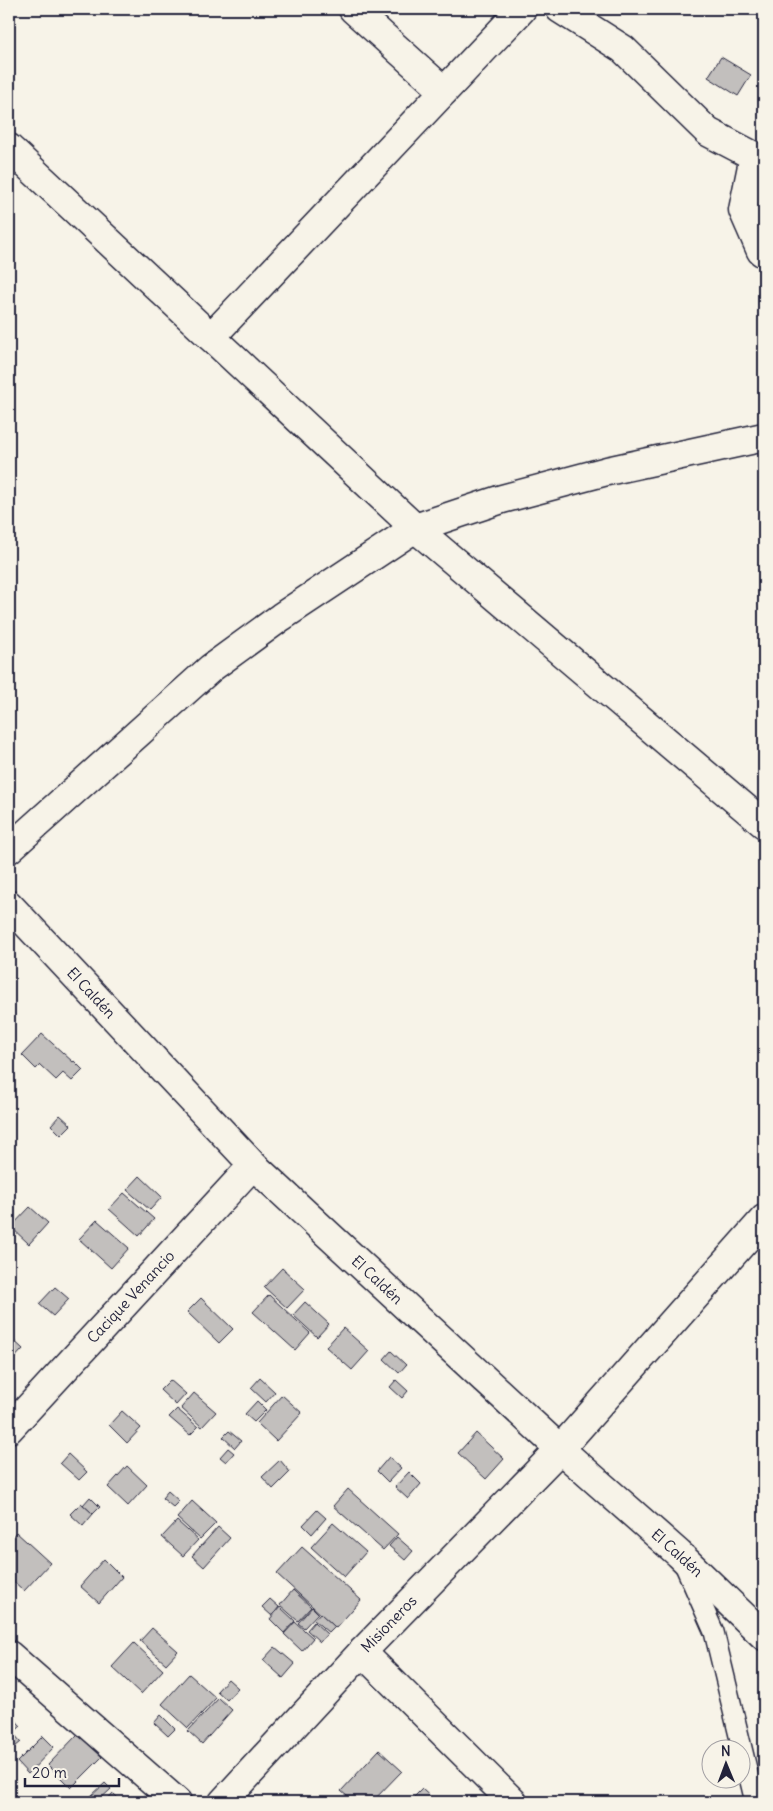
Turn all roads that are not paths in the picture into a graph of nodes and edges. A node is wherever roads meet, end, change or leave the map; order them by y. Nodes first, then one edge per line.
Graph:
1 (353, 9) edge
2 (522, 9) edge
3 (560, 9) edge
4 (444, 91) junction
5 (9, 148) edge
6 (759, 152) edge
7 (764, 253) edge
8 (211, 337) junction
9 (764, 437) edge
10 (415, 528) junction
11 (764, 824) edge
12 (9, 848) edge
13 (9, 905) edge
14 (253, 1166) junction
15 (764, 1219) edge
16 (9, 1429) edge
17 (560, 1449) junction
18 (679, 1554) junction
19 (764, 1636) edge
20 (362, 1652) junction
21 (9, 1655) edge
22 (178, 1802) edge
23 (223, 1802) edge
24 (513, 1802) edge
25 (755, 1802) edge

1 - 4 street
2 - 4 street
3 - 6 street
4 - 8 street
5 - 8 street
6 - 7 street
8 - 10 street
9 - 10 street
10 - 11 street
10 - 12 street
13 - 14 street, El Caldén
14 - 16 street, Cacique Venancio
14 - 17 street, El Caldén
15 - 17 street, Misioneros
17 - 18 street, El Caldén
17 - 20 street, Misioneros
18 - 19 street, El Caldén
18 - 25 lane
20 - 23 street, Misioneros
20 - 24 street
21 - 22 street

